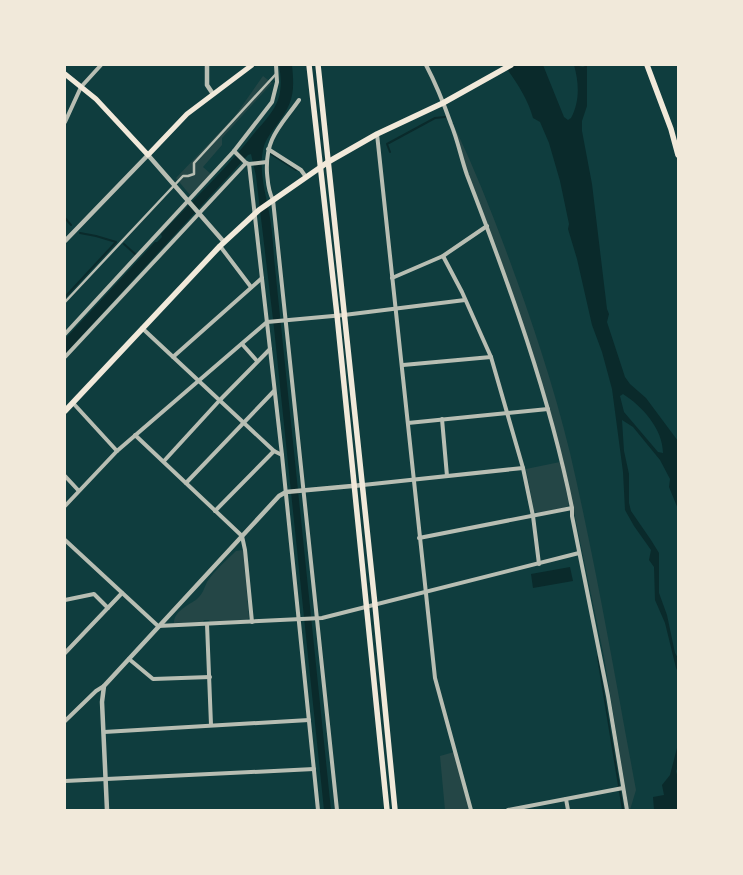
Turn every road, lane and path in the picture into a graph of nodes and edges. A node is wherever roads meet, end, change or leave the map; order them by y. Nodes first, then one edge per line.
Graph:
1 (101, 65) edge
2 (207, 65) edge
3 (252, 65) edge
4 (276, 65) edge
5 (309, 65) edge
6 (318, 65) edge
7 (426, 65) edge
8 (511, 65) edge
9 (647, 65) edge
10 (65, 74) edge
11 (277, 74) junction
12 (79, 85) junction
13 (213, 94) junction
14 (299, 100) dead end
15 (445, 102) junction
16 (65, 122) edge
17 (377, 134) junction
18 (268, 149) junction
19 (234, 151) junction
20 (148, 155) junction
21 (678, 155) edge
22 (267, 162) junction
23 (328, 162) junction
24 (247, 164) junction
25 (322, 166) junction
26 (306, 177) junction
27 (174, 185) junction
28 (272, 200) junction
29 (189, 202) junction
30 (198, 212) junction
31 (257, 212) junction
32 (487, 226) junction
33 (65, 241) edge
34 (222, 244) junction
35 (443, 256) junction
36 (262, 278) junction
37 (392, 278) junction
38 (251, 287) junction
39 (465, 300) junction
40 (65, 302) edge
41 (396, 309) junction
42 (337, 315) junction
43 (344, 315) junction
44 (284, 320) junction
45 (269, 321) junction
46 (142, 328) junction
47 (65, 334) edge
48 (242, 344) junction
49 (270, 349) junction
50 (65, 357) edge
51 (173, 357) junction
52 (491, 357) junction
53 (257, 361) junction
54 (403, 365) junction
55 (198, 382) junction
56 (274, 390) junction
57 (219, 400) junction
58 (73, 403) junction
59 (548, 409) junction
60 (65, 412) edge
61 (508, 412) junction
62 (442, 419) junction
63 (244, 423) junction
64 (408, 423) junction
65 (136, 435) junction
66 (117, 451) junction
67 (274, 451) junction
68 (282, 455) junction
69 (164, 461) junction
70 (523, 468) junction
71 (65, 476) edge
72 (447, 476) junction
73 (414, 480) junction
74 (186, 483) junction
75 (362, 485) junction
76 (355, 486) junction
77 (78, 490) junction
78 (302, 491) junction
79 (288, 492) junction
80 (65, 506) edge
81 (572, 508) junction
82 (215, 511) junction
83 (533, 516) junction
84 (242, 536) junction
85 (419, 538) junction
86 (65, 540) edge
87 (579, 553) junction
88 (539, 564) junction
89 (425, 592) junction
90 (122, 593) junction
91 (65, 600) edge
92 (375, 605) junction
93 (108, 608) junction
94 (367, 608) junction
95 (315, 618) junction
96 (298, 620) junction
97 (252, 622) junction
98 (207, 624) junction
99 (158, 626) junction
100 (65, 653) edge
101 (129, 658) junction
102 (210, 677) junction
103 (104, 686) junction
104 (65, 720) edge
105 (308, 720) junction
106 (211, 726) junction
107 (104, 732) junction
108 (314, 769) junction
109 (106, 780) junction
110 (65, 781) edge
111 (623, 788) junction
112 (566, 798) junction
113 (107, 810) edge
114 (318, 810) edge
115 (337, 810) edge
116 (387, 810) edge
117 (395, 810) edge
118 (471, 810) edge
119 (508, 810) edge
120 (568, 810) edge
121 (627, 810) edge

1 - 12 street
2 - 13 street
3 - 13 main road
4 - 11 street
5 - 25 main road
6 - 23 main road
7 - 15 street
8 - 15 main road
9 - 21 main road
10 - 12 main road
11 - 19 street
11 - 27 street
12 - 16 street
12 - 20 main road
13 - 20 main road
14 - 18 street
15 - 17 main road
15 - 32 street
17 - 23 main road
17 - 37 street
18 - 22 street
18 - 26 street
19 - 24 street
19 - 29 street
20 - 27 street
20 - 33 street
22 - 24 street
22 - 28 street
23 - 25 main road
23 - 43 main road
24 - 30 street
24 - 31 street
25 - 26 main road
25 - 42 main road
26 - 28 main road
27 - 29 street
27 - 40 street
28 - 31 main road
28 - 44 street
29 - 30 street
29 - 47 street
30 - 34 street
30 - 50 street
31 - 34 main road
31 - 36 street
32 - 35 street
32 - 59 street
34 - 38 street
34 - 46 main road
35 - 37 street
35 - 39 street
36 - 38 street
36 - 45 street
37 - 41 street
38 - 51 street
39 - 41 street
39 - 52 street
41 - 43 street
41 - 54 street
42 - 43 street
42 - 44 street
42 - 76 main road
43 - 75 main road
44 - 45 street
44 - 78 street
45 - 48 street
45 - 49 street
46 - 51 street
46 - 58 main road
48 - 53 street
48 - 55 street
49 - 53 street
49 - 56 street
51 - 55 street
52 - 54 street
52 - 61 street
53 - 57 street
54 - 64 street
55 - 57 street
55 - 65 street
56 - 63 street
56 - 68 street
57 - 63 street
57 - 69 street
58 - 60 main road
58 - 66 street
59 - 61 street
59 - 81 street
61 - 62 street
61 - 70 street
62 - 64 street
62 - 72 street
63 - 67 street
63 - 74 street
64 - 73 street
65 - 66 street
65 - 69 street
66 - 77 street
67 - 68 street
67 - 82 street
68 - 79 street
69 - 74 street
70 - 72 street
70 - 83 street
71 - 77 street
72 - 73 street
73 - 75 street
73 - 85 street
74 - 82 street
75 - 76 street
75 - 92 main road
76 - 78 street
76 - 94 main road
77 - 80 street
78 - 79 street
78 - 95 street
79 - 84 street
79 - 96 street
81 - 83 street
81 - 87 street
82 - 84 street
83 - 85 street
83 - 88 street
84 - 97 street
84 - 99 street
85 - 89 street
86 - 90 street
87 - 88 street
87 - 111 street
88 - 89 street
89 - 92 street
89 - 118 street
90 - 93 street
90 - 99 street
91 - 93 street
92 - 94 street
92 - 117 main road
93 - 100 street
94 - 95 street
94 - 116 main road
95 - 96 street
95 - 115 street
96 - 97 street
96 - 105 street
97 - 98 street
98 - 99 street
98 - 102 street
99 - 101 street
101 - 102 street
101 - 103 street
102 - 106 street
103 - 104 street
103 - 107 street
105 - 106 street
105 - 108 street
106 - 107 street
107 - 109 street
108 - 109 street
108 - 114 street
109 - 110 street
109 - 113 street
111 - 112 street
111 - 121 street
112 - 119 street
112 - 120 street

